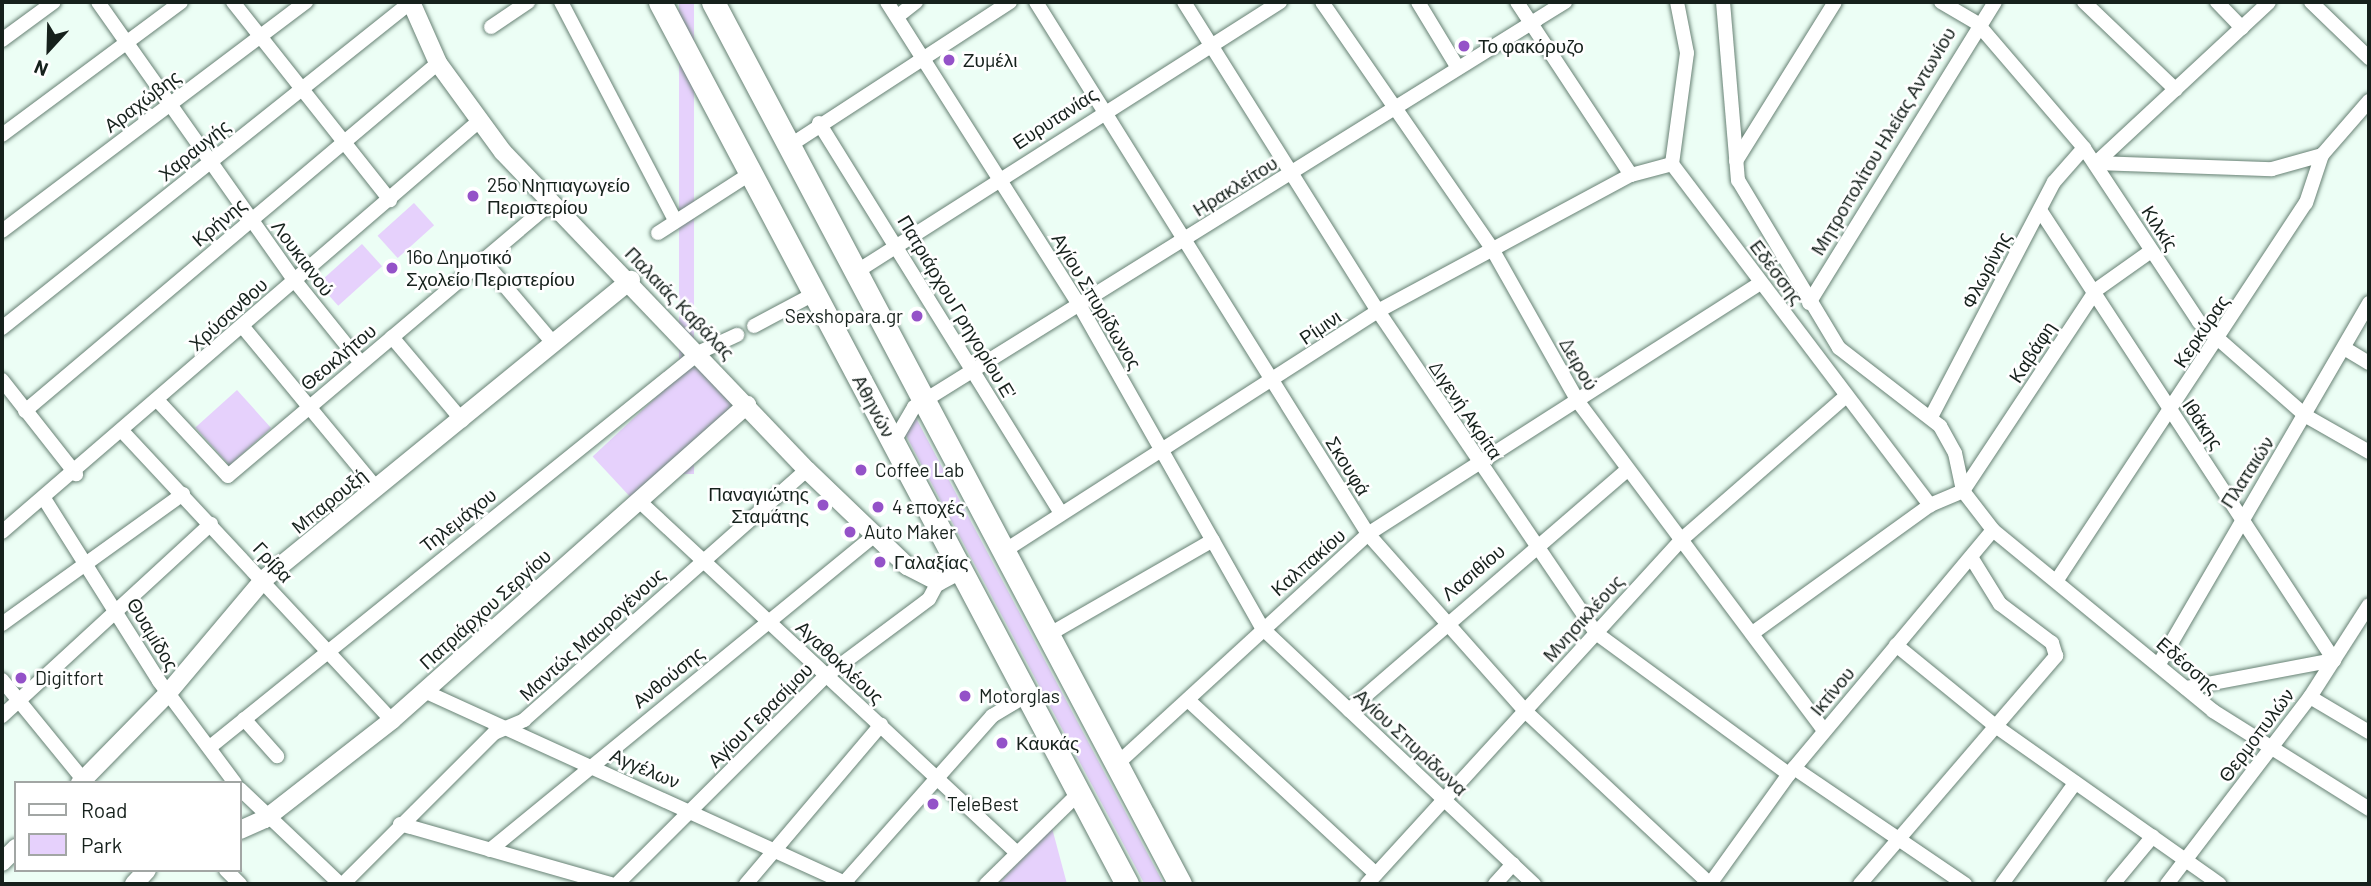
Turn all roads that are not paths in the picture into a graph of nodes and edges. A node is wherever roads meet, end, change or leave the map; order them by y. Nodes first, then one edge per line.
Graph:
1 (54, 2) edge
2 (98, 2) edge
3 (181, 2) edge
4 (233, 2) edge
5 (306, 2) edge
6 (411, 2) edge
7 (528, 2) edge
8 (561, 2) edge
9 (660, 2) edge
10 (713, 2) edge
11 (887, 2) edge
12 (916, 2) edge
13 (1010, 2) edge
14 (1036, 2) edge
15 (1184, 2) edge
16 (1280, 2) edge
17 (1322, 2) edge
18 (1418, 2) edge
19 (1517, 2) edge
20 (1565, 2) edge
21 (1677, 2) edge
22 (1723, 2) edge
23 (1835, 2) edge
24 (1941, 2) edge
25 (1995, 2) edge
26 (2084, 2) edge
27 (2217, 2) edge
28 (2269, 2) edge
29 (2311, 2) edge
30 (898, 16) junction
31 (1531, 23) junction
32 (1977, 23) junction
33 (491, 27) dead end
34 (2242, 28) junction
35 (260, 36) junction
36 (2, 40) edge
37 (1210, 42) junction
38 (126, 43) junction
39 (922, 57) junction
40 (2369, 58) edge
41 (438, 64) junction
42 (1458, 68) junction
43 (301, 87) junction
44 (2176, 90) junction
45 (2369, 101) edge
46 (169, 104) junction
47 (1105, 108) junction
48 (1393, 109) junction
49 (478, 122) junction
50 (819, 123) junction
51 (2, 135) edge
52 (345, 142) junction
53 (789, 146) junction
54 (2084, 148) junction
55 (2322, 155) junction
56 (210, 161) junction
57 (1736, 161) junction
58 (2096, 163) junction
59 (1672, 164) junction
60 (751, 173) junction
61 (1291, 173) junction
62 (1630, 175) junction
63 (998, 178) junction
64 (390, 200) junction
65 (552, 202) junction
66 (2040, 210) junction
67 (674, 218) junction
68 (251, 220) junction
69 (2, 231) edge
70 (658, 233) dead end
71 (1183, 240) junction
72 (898, 245) junction
73 (1491, 247) junction
74 (2151, 251) junction
75 (483, 260) junction
76 (856, 272) junction
77 (295, 281) junction
78 (631, 281) junction
79 (1760, 283) junction
80 (2096, 290) junction
81 (814, 293) junction
82 (1809, 303) junction
83 (2369, 303) edge
84 (1080, 306) junction
85 (1378, 312) junction
86 (754, 326) dead end
87 (243, 327) junction
88 (2, 328) edge
89 (737, 335) dead end
90 (392, 337) junction
91 (2219, 341) junction
92 (554, 344) junction
93 (2344, 348) junction
94 (700, 352) junction
95 (361, 363) junction
96 (2369, 363) edge
97 (973, 372) junction
98 (2, 380) edge
99 (1272, 382) junction
100 (1846, 396) junction
101 (924, 401) junction
102 (159, 402) junction
103 (1579, 403) junction
104 (747, 405) junction
105 (309, 407) junction
106 (25, 411) junction
107 (2170, 412) junction
108 (2306, 416) junction
109 (1931, 417) junction
110 (462, 420) junction
111 (123, 432) junction
112 (894, 443) junction
113 (1161, 446) junction
114 (2369, 452) edge
115 (1479, 464) junction
116 (807, 470) junction
117 (1628, 470) junction
118 (76, 474) junction
119 (377, 489) junction
120 (1963, 491) junction
121 (183, 494) junction
122 (45, 500) junction
123 (638, 500) junction
124 (1930, 505) junction
125 (1061, 513) junction
126 (2242, 515) junction
127 (211, 524) junction
128 (1993, 530) junction
129 (2, 532) edge
130 (1368, 534) junction
131 (872, 537) junction
132 (1213, 540) junction
133 (1681, 540) junction
134 (1535, 545) junction
135 (1003, 551) junction
136 (1971, 557) junction
137 (703, 561) junction
138 (88, 563) junction
139 (961, 570) junction
140 (264, 580) junction
141 (2057, 580) junction
142 (938, 582) junction
143 (2369, 605) edge
144 (116, 609) junction
145 (1447, 620) junction
146 (769, 621) junction
147 (2, 624) edge
148 (2364, 626) edge
149 (1262, 628) junction
150 (1754, 632) junction
151 (1596, 633) junction
152 (1048, 635) junction
153 (1896, 645) junction
154 (327, 651) junction
155 (2334, 660) junction
156 (2159, 664) junction
157 (827, 675) junction
158 (2, 680) edge
159 (2186, 688) junction
160 (424, 691) junction
161 (168, 693) junction
162 (1027, 695) junction
163 (2310, 697) junction
164 (1188, 700) junction
165 (18, 701) junction
166 (1349, 710) junction
167 (1525, 711) junction
168 (2, 716) edge
169 (244, 719) junction
170 (392, 720) junction
171 (881, 725) junction
172 (1994, 725) junction
173 (509, 727) junction
174 (1824, 730) junction
175 (2369, 732) edge
176 (210, 747) junction
177 (2268, 751) junction
178 (277, 756) dead end
179 (1117, 764) junction
180 (589, 765) junction
181 (1791, 771) junction
182 (936, 777) junction
183 (227, 780) edge
184 (82, 781) edge
185 (84, 781) edge
186 (2075, 783) junction
187 (242, 791) edge
188 (1079, 793) junction
189 (1444, 799) junction
190 (2369, 809) edge
191 (692, 810) junction
192 (265, 819) junction
193 (400, 824) junction
194 (242, 829) edge
195 (2152, 836) junction
196 (1898, 837) junction
197 (490, 850) junction
198 (776, 850) junction
199 (1016, 852) junction
200 (2185, 859) junction
201 (1513, 864) junction
202 (1371, 879) edge
203 (342, 884) edge
204 (611, 884) edge
205 (617, 884) edge
206 (746, 884) edge
207 (845, 884) edge
208 (986, 884) edge
209 (1127, 884) edge
210 (1180, 884) edge
211 (1495, 884) edge
212 (1534, 884) edge
213 (1710, 884) edge
214 (1860, 884) edge
215 (1965, 884) edge
216 (2002, 884) edge
217 (2113, 884) edge
218 (2167, 884) edge
219 (2219, 884) edge

1 - 36 street
2 - 38 street, Λουκιανού
3 - 38 street
4 - 35 street
5 - 35 street, Αραχώβης
6 - 41 street, Παλαιάς Καβάλας
6 - 43 street, Χαραυγής
7 - 33 street
8 - 67 street
9 - 60 highway, Αθηνών
10 - 53 highway
11 - 30 street, Αγίου Σπυρίδωνος
12 - 30 street
13 - 39 street
14 - 47 street, Σκουφά
15 - 37 street, Διγενή Ακρίτα
16 - 37 street, Ευρυτανίας
17 - 48 street, Δειρού
18 - 42 street
19 - 31 street
20 - 31 street, Ηρακλείτου
21 - 59 street
22 - 57 street, Εδέσσης
23 - 57 street
24 - 32 street, Κιλκίς
25 - 32 street, Μητροπολίτου Ηλείας Αντωνίου
26 - 44 street
27 - 34 street
28 - 34 street
29 - 40 street
30 - 39 street, Αγίου Σπυρίδωνος
31 - 42 street, Ηρακλείτου
31 - 62 street
32 - 54 street, Κιλκίς
32 - 82 street, Μητροπολίτου Ηλείας Αντωνίου
34 - 44 street
35 - 43 street
35 - 46 street, Αραχώβης
37 - 47 street, Ευρυτανίας
37 - 61 street, Διγενή Ακρίτα
38 - 46 street, Λουκιανού
38 - 51 street
39 - 50 street
39 - 63 street, Αγίου Σπυρίδωνος
41 - 49 street, Παλαιάς Καβάλας
41 - 52 street, Κρήνης
42 - 48 street, Ηρακλείτου
43 - 52 street
43 - 56 street, Χαραυγής
44 - 58 street
45 - 55 street, Κερκύρας
46 - 56 street, Λουκιανού
46 - 69 street, Αραχώβης
47 - 63 street, Ευρυτανίας
47 - 71 street, Σκουφά
48 - 61 street, Ηρακλείτου
48 - 73 street, Δειρού
49 - 64 street, Χρύσανθου
49 - 65 street, Παλαιάς Καβάλας
50 - 53 street
50 - 72 street, Πατριάρχου Γρηγορίου Ε'
52 - 64 street
52 - 68 street, Κρήνης
53 - 76 highway
54 - 58 street, Κιλκίς
54 - 66 street, Φλωρίνης
55 - 58 street
55 - 91 street, Κερκύρας
56 - 68 street, Λουκιανού
56 - 88 street, Χαραυγής
57 - 82 street, Εδέσσης
58 - 74 street, Κιλκίς
59 - 62 street, Ρίμινι
59 - 79 street, Εδέσσης
60 - 67 street
60 - 81 highway, Αθηνών
61 - 71 street, Ηρακλείτου
61 - 85 street, Διγενή Ακρίτα
62 - 73 street, Ρίμινι
63 - 72 street, Ευρυτανίας
63 - 84 street, Αγίου Σπυρίδωνος
64 - 77 street, Χρύσανθου
65 - 75 street, Θεοκλήτου
65 - 78 street, Παλαιάς Καβάλας
66 - 80 street, Ιθάκης
66 - 109 street, Φλωρίνης
67 - 70 street
68 - 77 street, Λουκιανού
68 - 106 street, Κρήνης
71 - 84 street, Ηρακλείτου
71 - 99 street, Σκουφά
72 - 76 street, Ευρυτανίας
72 - 97 street, Πατριάρχου Γρηγορίου Ε'
73 - 85 street, Ρίμινι
73 - 103 street, Δειρού
74 - 80 street, Καβάφη
74 - 91 street, Κιλκίς
75 - 90 street, Θεοκλήτου
75 - 92 street
76 - 101 highway
77 - 87 street, Χρύσανθου
77 - 95 street, Λουκιανού
78 - 92 street, Μπαρουξή
78 - 94 street, Παλαιάς Καβάλας
79 - 100 street, Εδέσσης
79 - 103 street, Καλπακίου
80 - 107 street, Ιθάκης
80 - 120 street, Καβάφη
81 - 86 street
81 - 112 highway, Αθηνών
82 - 109 street, Εδέσσης
83 - 93 street, Πλαταιών
84 - 97 street, Ηρακλείτου
84 - 113 street, Αγίου Σπυρίδωνος
85 - 99 street, Ρίμινι
85 - 115 street, Διγενή Ακρίτα
87 - 102 street, Χρύσανθου
87 - 105 street
89 - 94 street, Τηλεμάχου
90 - 95 street, Θεοκλήτου
90 - 110 street
91 - 107 street, Κερκύρας
91 - 108 street, Κιλκίς
92 - 110 street, Μπαρουξή
93 - 96 street
93 - 108 street, Πλαταιών
94 - 104 street, Παλαιάς Καβάλας
94 - 154 street, Τηλεμάχου
95 - 105 street, Θεοκλήτου
97 - 101 street, Ηρακλείτου
97 - 125 street, Πατριάρχου Γρηγορίου Ε'
98 - 106 street
99 - 113 street, Ρίμινι
99 - 130 street, Σκουφά
100 - 124 street, Εδέσσης
100 - 133 street, Μνησικλέους
101 - 112 street, Ηρακλείτου
101 - 135 highway
102 - 105 street, Θεοκλήτου
102 - 111 street, Χρύσανθου
103 - 115 street, Καλπακίου
103 - 117 street, Δειρού
104 - 116 street, Παλαιάς Καβάλας
104 - 123 street, Πατριάρχου Σεργίου
105 - 119 street
106 - 118 street
107 - 126 street, Ιθάκης
107 - 141 street, Κερκύρας
108 - 114 street, Κιλκίς
108 - 126 street, Πλαταιών
109 - 120 street, Εδέσσης
110 - 119 street, Μπαρουξή
111 - 118 street, Χρύσανθου
111 - 121 street, Γρίβα
112 - 139 highway, Αθηνών
113 - 125 street, Ρίμινι
113 - 132 street, Αγίου Σπυρίδωνος
115 - 130 street, Καλπακίου
115 - 134 street, Διγενή Ακρίτα
116 - 131 street, Παλαιάς Καβάλας
116 - 137 street, Μαντώς Μαυρογένους
117 - 133 street, Δειρού
117 - 134 street, Λασιθίου
118 - 122 street, Χρύσανθου
119 - 140 street, Μπαρουξή
120 - 124 street
120 - 128 street, Εδέσσης
121 - 127 street, Γρίβα
121 - 138 street
122 - 129 street, Χρύσανθου
122 - 138 street, Θυαμίδος
123 - 137 street, Αγαθοκλέους
123 - 160 street, Πατριάρχου Σεργίου
124 - 150 street
125 - 135 street, Ρίμινι
126 - 155 street, Ιθάκης
126 - 156 street, Πλαταιών
127 - 140 street, Γρίβα
127 - 144 street
128 - 136 street, Ικτίνου
128 - 141 street, Εδέσσης
130 - 145 street, Σκουφά
130 - 149 street, Καλπακίου
131 - 142 street, Παλαιάς Καβάλας
131 - 146 street, Ανθούσης
132 - 149 street, Αγίου Σπυρίδωνος
132 - 152 street
133 - 150 street, Δειρού
133 - 151 street, Μνησικλέους
134 - 145 street, Λασιθίου
134 - 151 street, Διγενή Ακρίτα
135 - 152 highway
136 - 153 street, Ικτίνου
136 - 172 street
137 - 146 street, Αγαθοκλέους
137 - 173 street, Μαντώς Μαυρογένους
138 - 144 street, Θυαμίδος
138 - 147 street
139 - 142 street
139 - 162 highway, Αθηνών
140 - 154 street, Γρίβα
140 - 161 street, Μπαρουξή
141 - 156 street, Εδέσσης
142 - 157 street, Αγίου Γερασίμου
143 - 148 street, Θερμοπυλών
144 - 161 street, Θυαμίδος
144 - 165 street
145 - 166 street, Λασιθίου
145 - 167 street, Σκουφά
146 - 157 street, Αγαθοκλέους
146 - 180 street, Ανθούσης
148 - 155 street, Θερμοπυλών
149 - 164 street, Καλπακίου
149 - 166 street, Αγίου Σπυρίδωνα
150 - 174 street, Δειρού
151 - 167 street, Μνησικλέους
151 - 181 street, Διγενή Ακρίτα
152 - 179 highway
153 - 172 street
153 - 174 street, Ικτίνου
154 - 169 street, Τηλεμάχου
154 - 170 street, Γρίβα
155 - 159 street
155 - 163 street, Θερμοπυλών
156 - 159 street, Εδέσσης
157 - 171 street, Αγαθοκλέους
157 - 191 street, Αγίου Γερασίμου
158 - 165 street
159 - 177 street, Εδέσσης
160 - 170 street, Πατριάρχου Σεργίου
160 - 173 street, Αγγέλων
161 - 176 street, Θυαμίδος
161 - 185 street, Μπαρουξή
162 - 182 street
162 - 188 highway, Αθηνών
163 - 175 street
163 - 177 street, Θερμοπυλών
164 - 179 street, Καλπακίου
164 - 202 street
165 - 168 street
165 - 184 street
166 - 189 street, Αγίου Σπυρίδωνα
167 - 189 street, Μνησικλέους
167 - 213 street, Σκουφά
169 - 176 street, Τηλεμάχου
169 - 178 street
170 - 192 street, Πατριάρχου Σεργίου
171 - 182 street, Αγαθοκλέους
171 - 198 street
172 - 186 street
172 - 196 street
173 - 180 street, Αγγέλων
173 - 193 street, Μαντώς Μαυρογένους
174 - 181 street, Ικτίνου
176 - 183 street, Θυαμίδος
177 - 190 street, Εδέσσης
177 - 200 street, Θερμοπυλών
179 - 210 highway
180 - 191 street, Αγγέλων
180 - 197 street, Ανθούσης
181 - 196 street, Διγενή Ακρίτα
181 - 213 street, Ικτίνου
182 - 199 street, Αγαθοκλέους
182 - 207 street
186 - 195 street
186 - 216 street
187 - 192 street
188 - 199 street
188 - 209 highway, Αθηνών
189 - 201 street, Αγίου Σπυρίδωνα
189 - 202 street, Μνησικλέους
191 - 198 street, Αγγέλων
191 - 205 street, Αγίου Γερασίμου
192 - 194 street, Πατριάρχου Σεργίου
192 - 203 street
193 - 197 street
193 - 203 street, Μαντώς Μαυρογένους
195 - 200 street
195 - 217 street
196 - 214 street
196 - 215 street, Διγενή Ακρίτα
197 - 204 street
198 - 206 street
198 - 207 street, Αγγέλων
199 - 208 street
200 - 218 street, Θερμοπυλών
200 - 219 street
201 - 211 street
201 - 212 street, Αγίου Σπυρίδωνα

